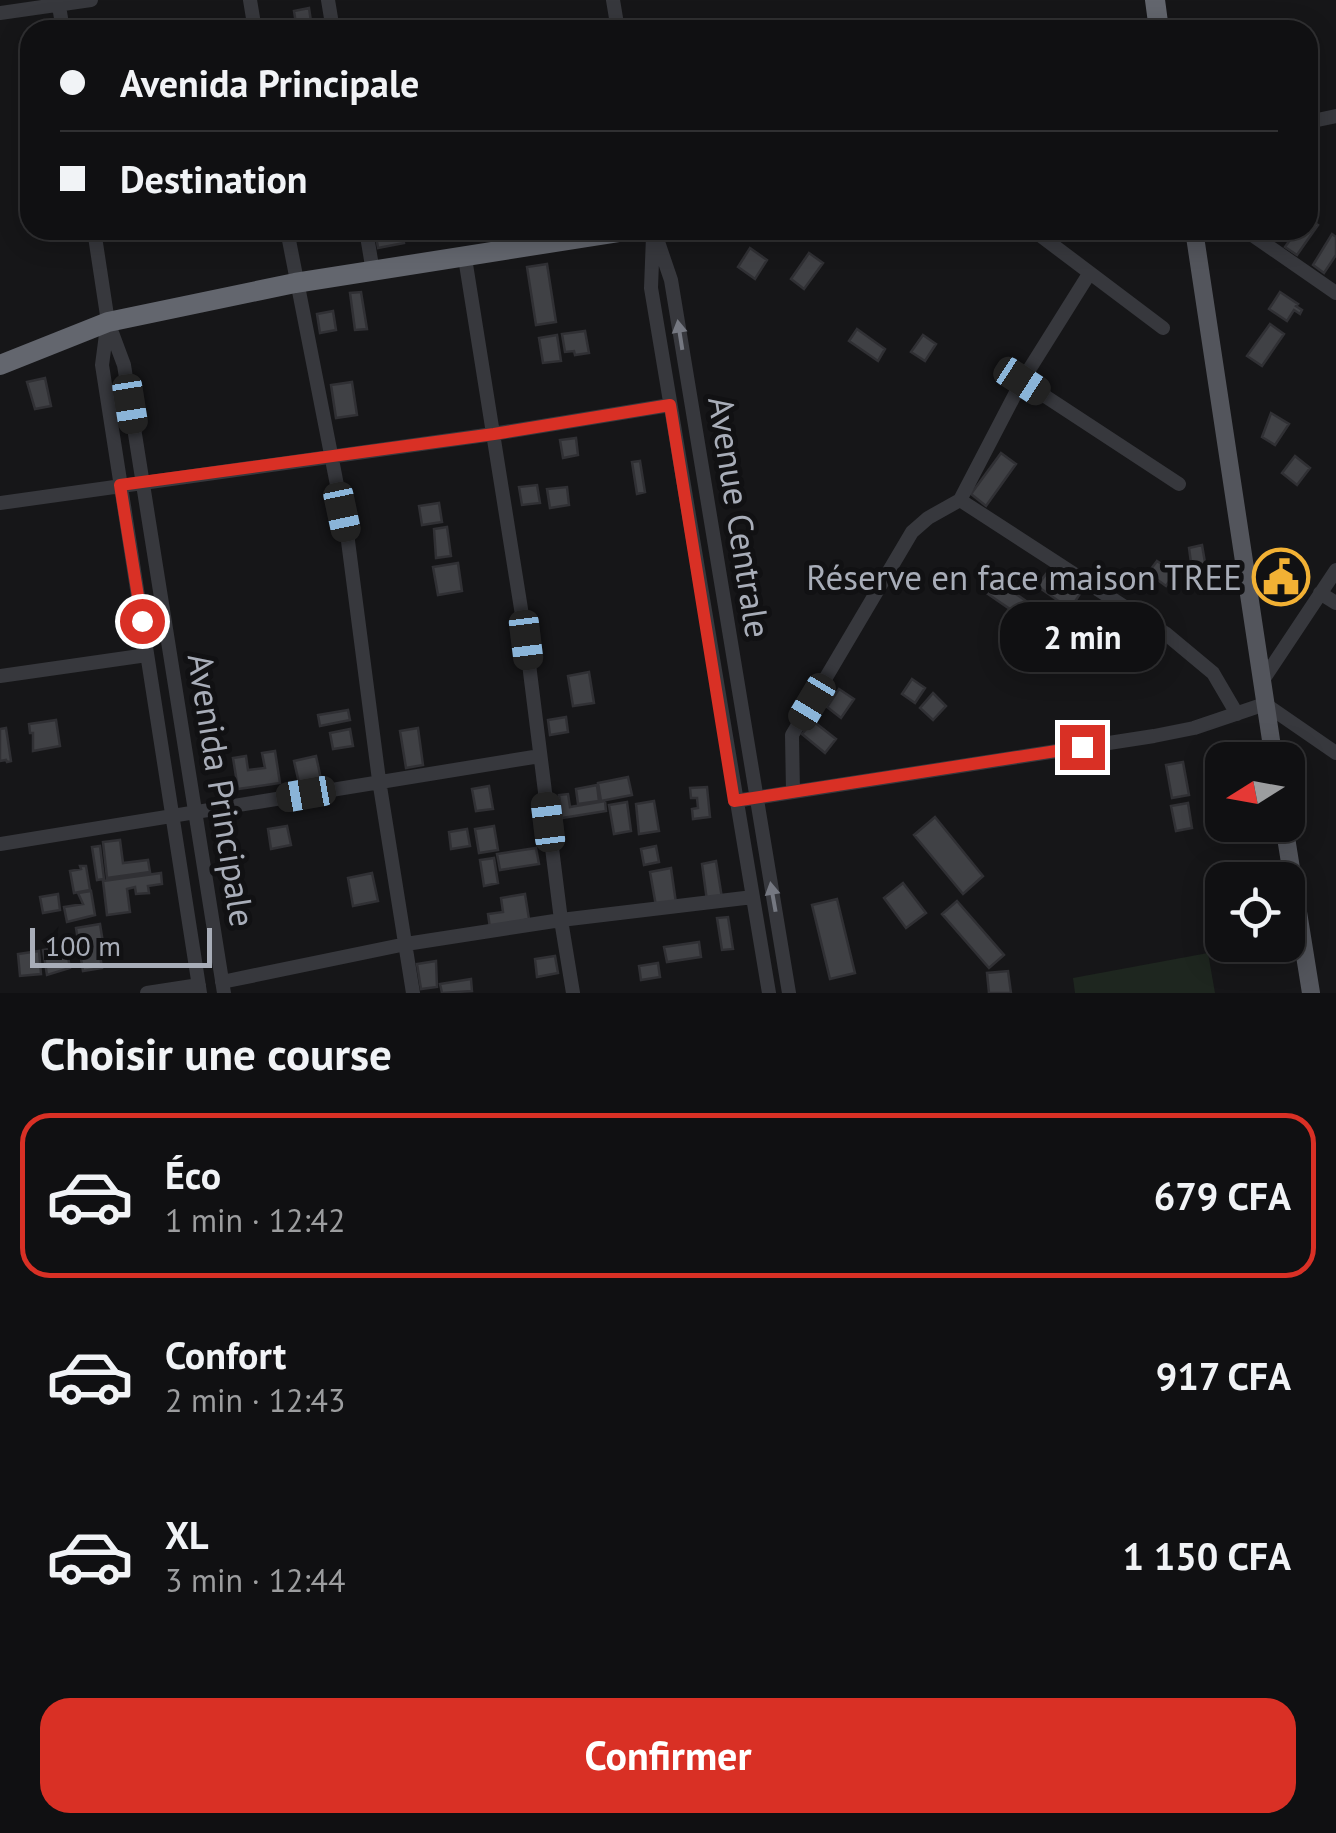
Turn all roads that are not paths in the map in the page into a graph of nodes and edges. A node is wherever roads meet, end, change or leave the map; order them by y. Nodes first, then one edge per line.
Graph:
1 (92, 0) edge
2 (59, 3) edge
3 (0, 14) edge
4 (96, 240) edge
5 (289, 240) edge
6 (367, 240) edge
7 (572, 240) edge
8 (653, 240) edge
9 (657, 240) edge
10 (1047, 240) edge
11 (1192, 240) edge
12 (1259, 240) edge
13 (465, 258) junction
14 (372, 272) junction
15 (1090, 274) junction
16 (295, 283) junction
17 (1336, 293) edge
18 (108, 322) junction
19 (1163, 328) dead end
20 (0, 365) edge
21 (1022, 381) junction
22 (670, 405) junction
23 (494, 434) junction
24 (329, 456) junction
25 (142, 482) junction
26 (1180, 484) dead end
27 (120, 485) junction
28 (960, 500) junction
29 (0, 503) edge
30 (1336, 570) edge
31 (1320, 594) junction
32 (1336, 604) edge
33 (147, 655) junction
34 (0, 676) edge
35 (1262, 682) junction
36 (1265, 704) junction
37 (1237, 714) junction
38 (1271, 742) edge
39 (1336, 753) edge
40 (540, 756) junction
41 (379, 780) junction
42 (793, 792) junction
43 (756, 798) junction
44 (734, 801) junction
45 (195, 814) junction
46 (172, 818) junction
47 (1287, 842) edge
48 (0, 844) edge
49 (753, 897) junction
50 (561, 920) junction
51 (406, 944) junction
52 (223, 987) edge
53 (199, 989) edge
54 (147, 993) edge
55 (413, 993) edge
56 (573, 993) edge
57 (769, 993) edge
58 (789, 993) edge
59 (1311, 993) edge

1 - 2 street
2 - 3 street
4 - 18 street
5 - 16 street
6 - 14 street
7 - 13 highway
8 - 22 street, Avenue Centrale
43 -> 9 street, Avenue Centrale
10 - 15 street
11 - 35 main road
12 - 17 street
13 - 14 highway
13 - 23 street
14 - 16 highway
15 - 19 street
15 - 21 street
16 - 18 highway
16 - 24 street
18 - 20 highway
18 - 25 street, Avenida Principale
18 - 27 street, Avenida Principale
21 - 26 street
21 - 28 street
22 - 23 street
22 - 44 street, Avenue Centrale
23 - 24 street
23 - 40 street
24 - 25 street
24 - 41 street
25 - 27 street
25 - 45 street, Avenida Principale
27 - 29 street
27 - 33 street, Avenida Principale
28 - 37 street
28 - 42 street
30 - 31 street
31 - 32 street
31 - 35 street
33 - 34 street
33 - 46 street, Avenida Principale
35 - 36 main road
36 - 37 street
36 - 38 main road
36 - 39 street
37 - 42 street
40 - 41 street
40 - 50 street
41 - 45 street
41 - 51 street
42 - 43 street
43 - 44 street
58 -> 43 street, Avenue Centrale
44 - 49 street, Avenue Centrale
45 - 46 street
45 - 52 street, Avenida Principale
46 - 48 street
46 - 53 street, Avenida Principale
47 - 59 main road
49 - 50 street
49 - 57 street, Avenue Centrale
50 - 51 street
50 - 56 street
51 - 52 street
51 - 55 street
53 - 54 street

